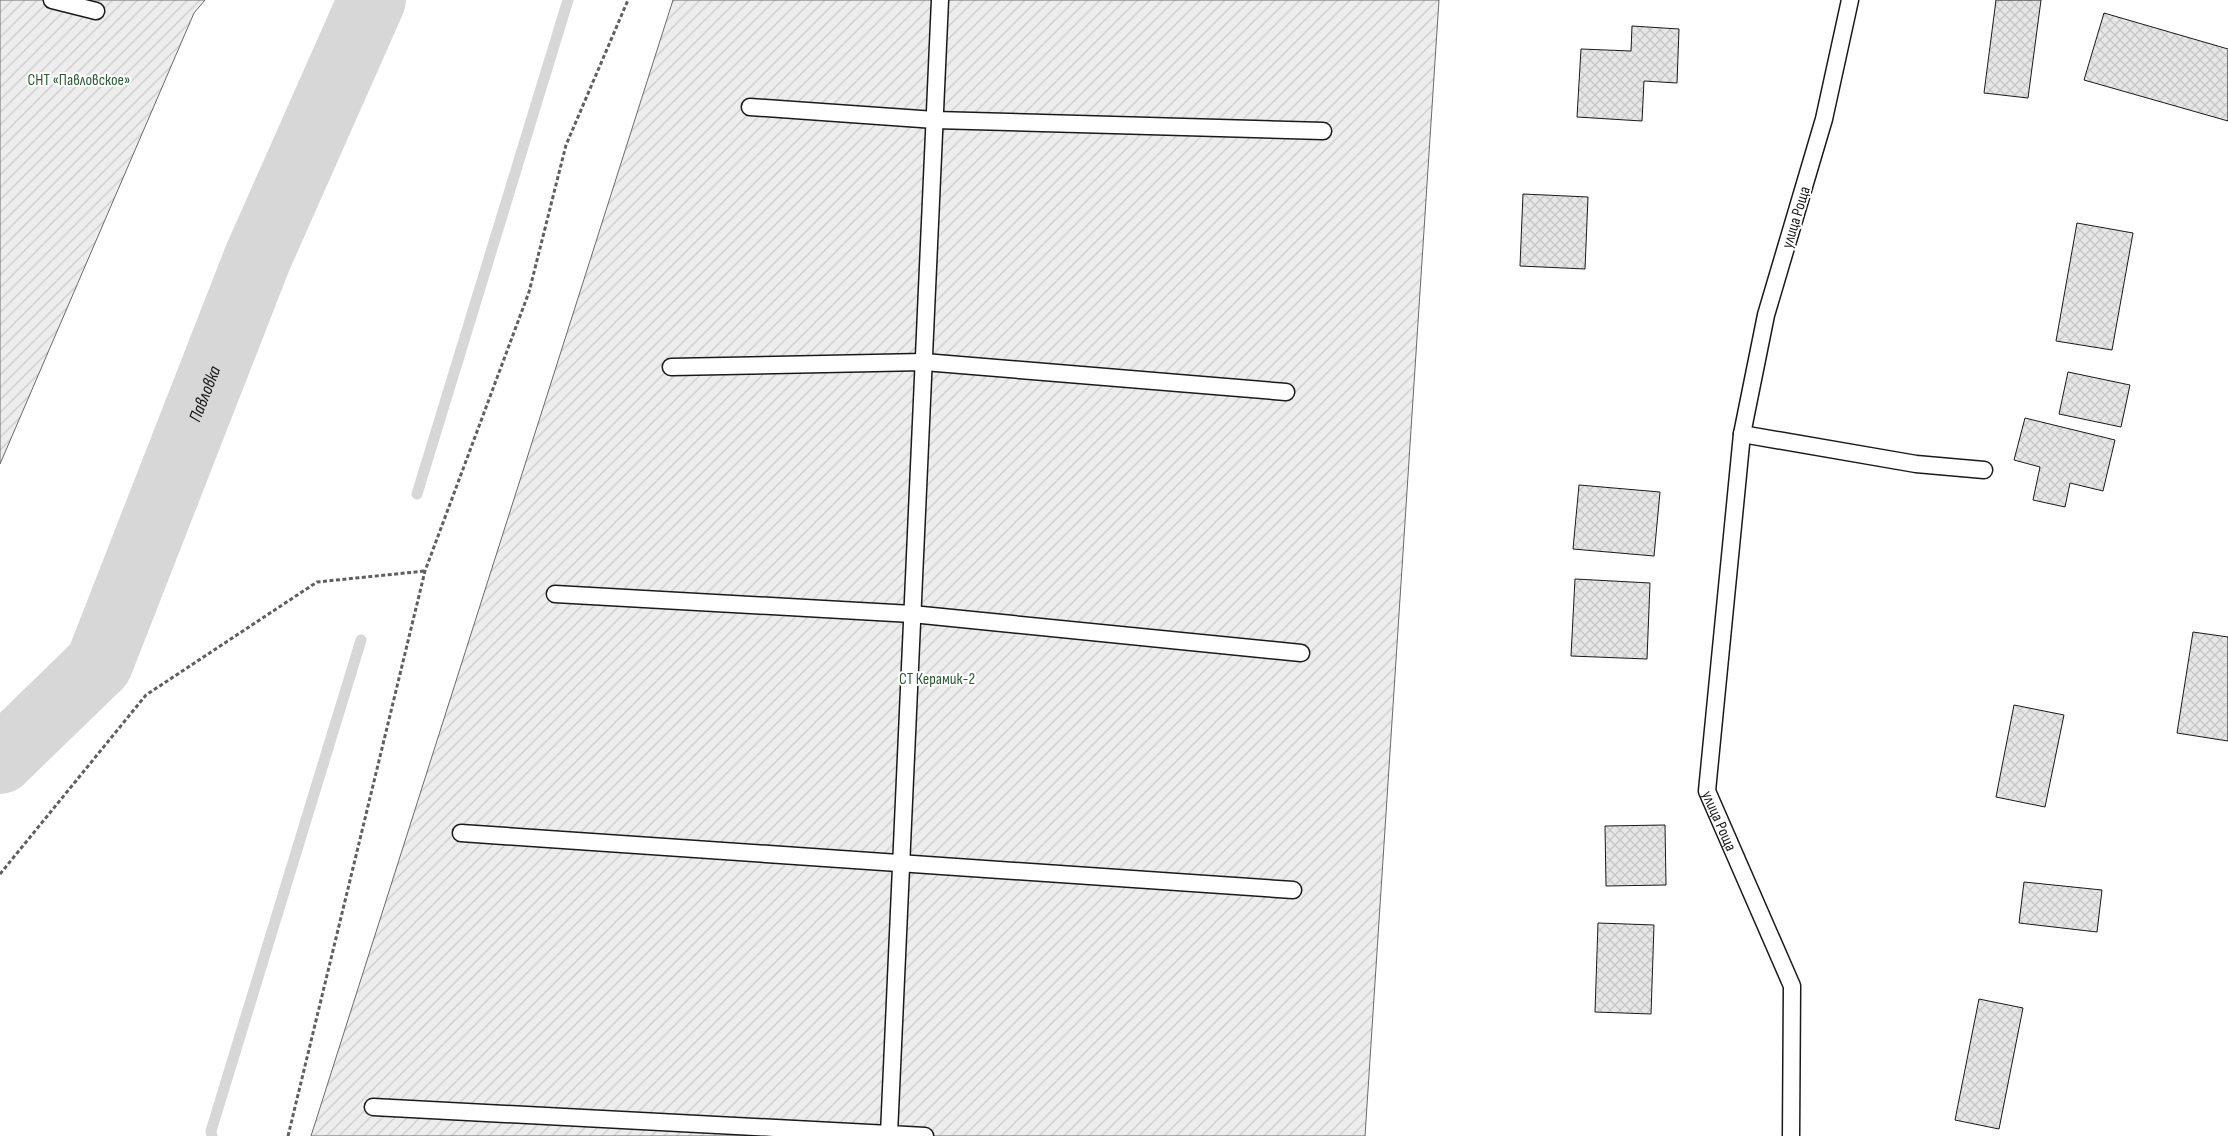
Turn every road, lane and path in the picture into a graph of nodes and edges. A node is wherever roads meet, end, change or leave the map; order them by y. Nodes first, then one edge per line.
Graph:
1 (52, 0) edge
2 (628, 0) edge
3 (940, 0) edge
4 (1850, 0) edge
5 (96, 11) dead end
6 (750, 107) dead end
7 (935, 120) junction
8 (1323, 131) dead end
9 (924, 362) junction
10 (671, 367) dead end
11 (1286, 392) dead end
12 (1742, 434) junction
13 (1984, 470) dead end
14 (425, 571) junction
15 (555, 594) dead end
16 (912, 614) junction
17 (1301, 653) dead end
18 (461, 833) dead end
19 (901, 863) junction
20 (0, 874) edge
21 (1293, 890) dead end
22 (373, 1107) dead end
23 (889, 1135) edge
24 (288, 1136) edge
25 (925, 1136) edge
26 (1791, 1136) edge

1 - 5 lane
2 - 14 path
3 - 7 lane
4 - 12 lane, улица Роща
6 - 7 lane
7 - 8 lane
7 - 9 lane
9 - 10 lane
9 - 11 lane
9 - 16 lane
12 - 13 lane
12 - 26 lane, улица Роща
14 - 20 path
14 - 24 path
15 - 16 lane
16 - 17 lane
16 - 19 lane
18 - 19 lane
19 - 21 lane
19 - 23 lane
22 - 23 lane
23 - 25 lane

